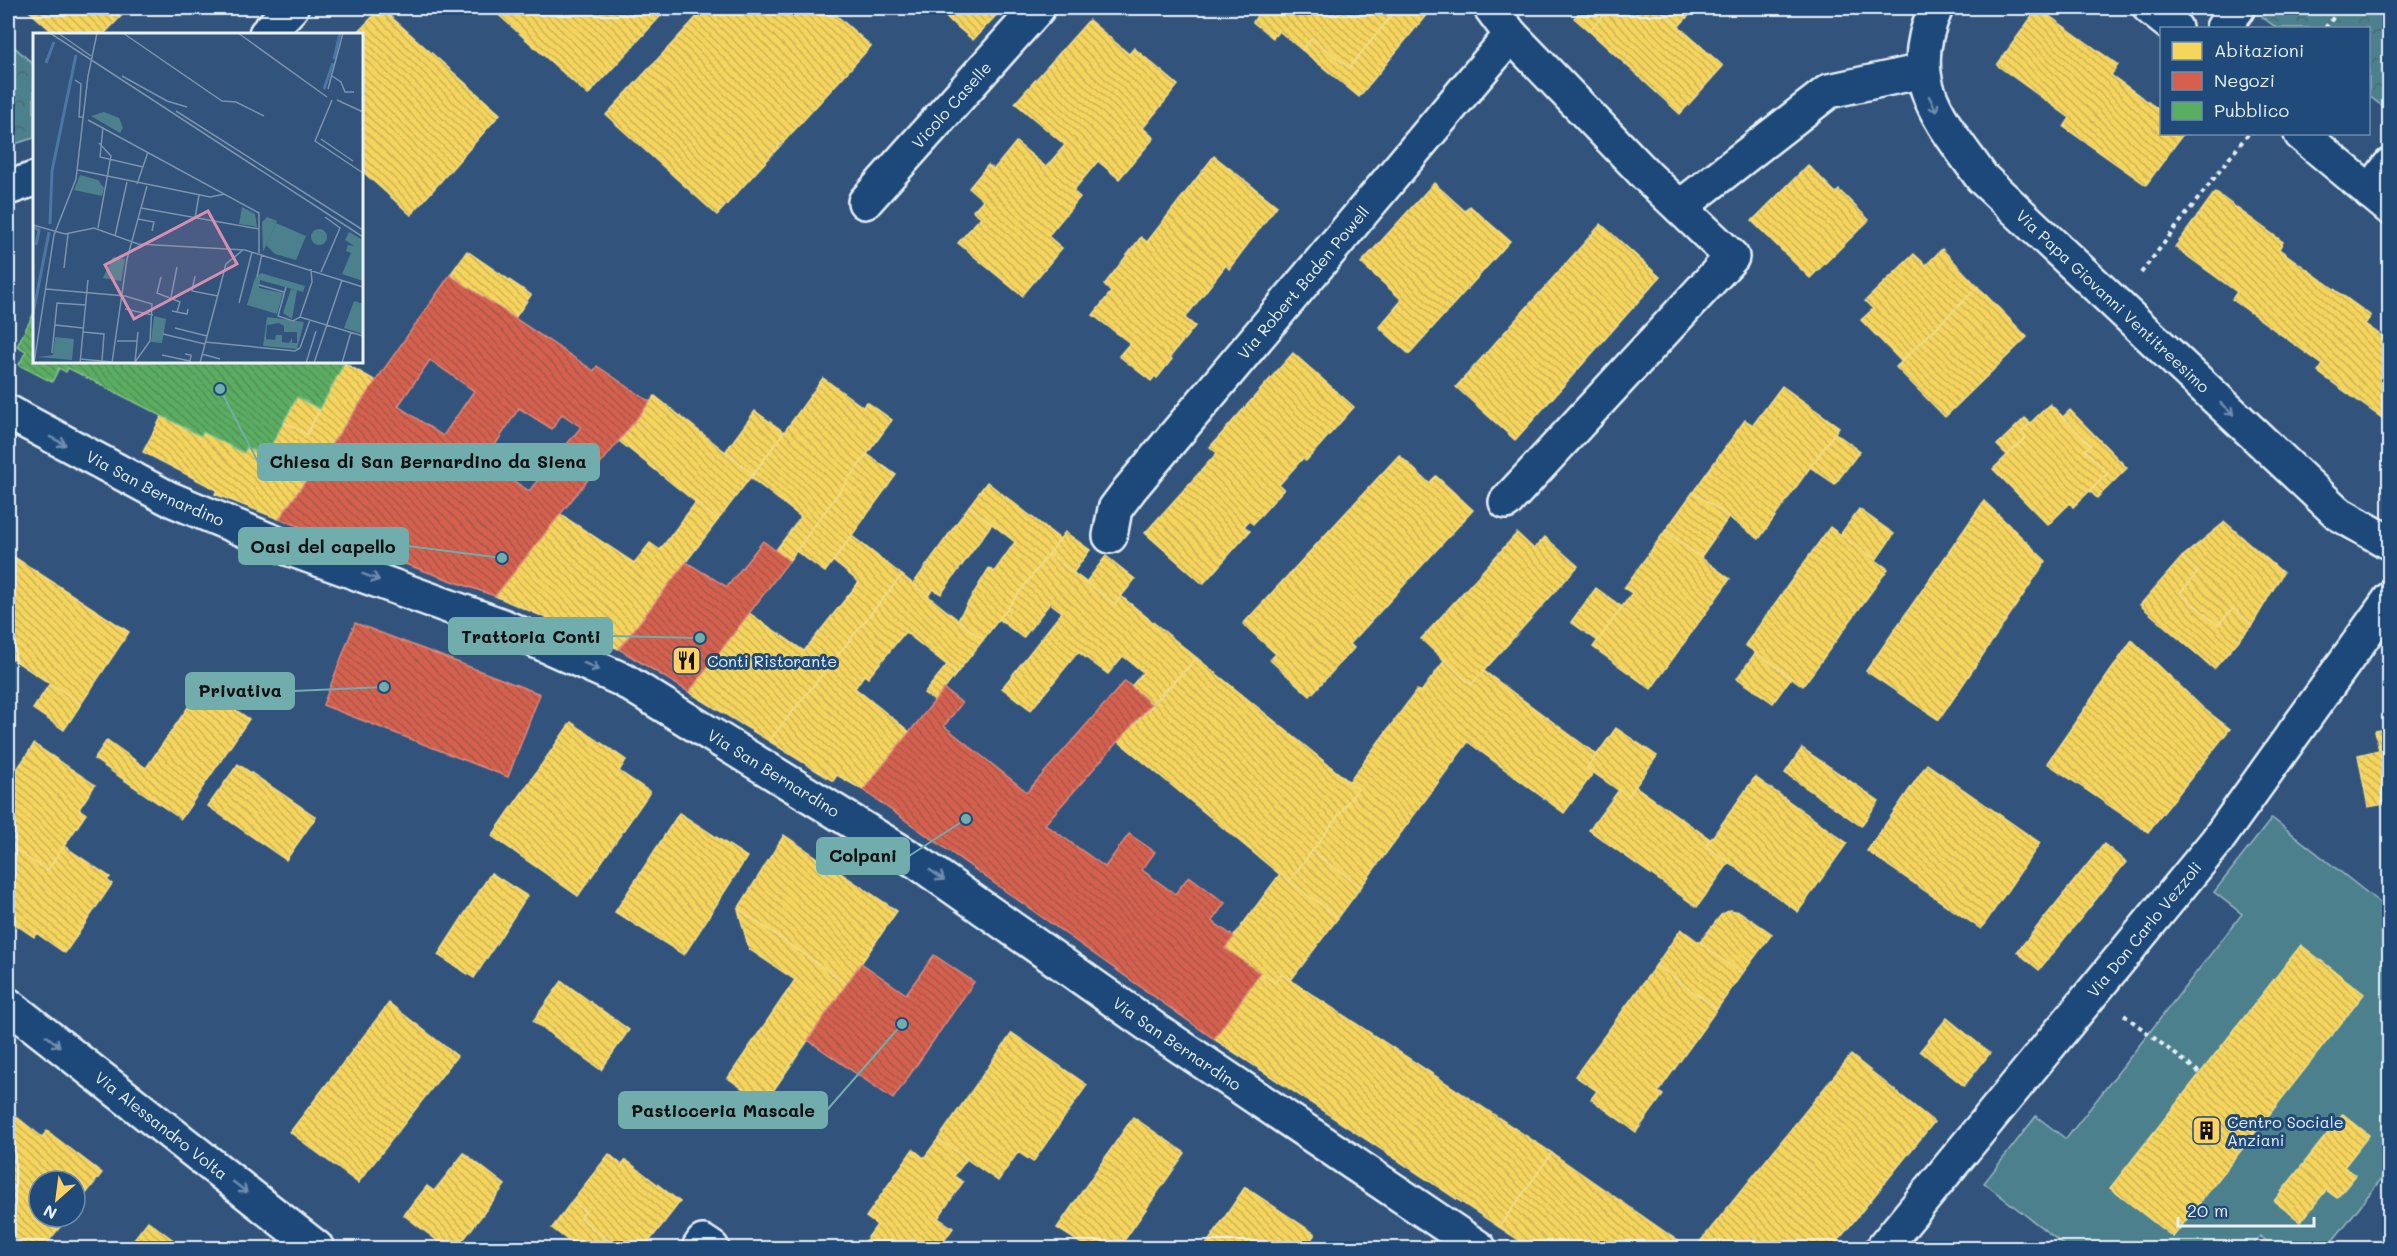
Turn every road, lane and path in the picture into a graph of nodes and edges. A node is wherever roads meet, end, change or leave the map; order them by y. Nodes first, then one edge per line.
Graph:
1 (291, 8) edge
2 (1038, 8) edge
3 (1491, 8) edge
4 (1936, 8) edge
5 (2150, 8) edge
6 (2238, 8) edge
7 (2341, 8) edge
8 (2174, 27) edge
9 (2224, 27) edge
10 (2326, 27) edge
11 (267, 33) edge
12 (1511, 35) junction
13 (1923, 71) junction
14 (2247, 135) edge
15 (2302, 135) edge
16 (2390, 165) edge
17 (33, 179) edge
18 (8, 188) edge
19 (2380, 200) edge
20 (865, 202) dead end
21 (1680, 207) junction
22 (2136, 280) dead end
23 (8, 412) edge
24 (1506, 502) dead end
25 (1110, 536) dead end
26 (2390, 543) edge
27 (2390, 599) edge
28 (2094, 992) junction
29 (8, 1005) edge
30 (2200, 1073) dead end
31 (315, 1248) edge
32 (699, 1248) edge
33 (712, 1248) edge
34 (1479, 1248) edge
35 (1883, 1248) edge

1 - 11 street
2 - 20 street, Vicolo Caselle
3 - 12 street
4 - 13 street, Via Papa Giovanni Ventitreesimo
5 - 8 street
6 - 9 street
7 - 10 path
12 - 21 street
12 - 25 street, Via Robert Baden Powell
13 - 21 street
13 -> 26 street, Via Papa Giovanni Ventitreesimo
14 - 22 path
15 - 19 street
16 - 19 street
17 - 18 street
21 - 24 street
23 -> 34 street, Via San Bernardino
27 - 28 street, Via Don Carlo Vezzoli
28 - 30 path
28 - 35 street, Via Don Carlo Vezzoli
29 -> 31 street, Via Alessandro Volta
32 - 33 street

